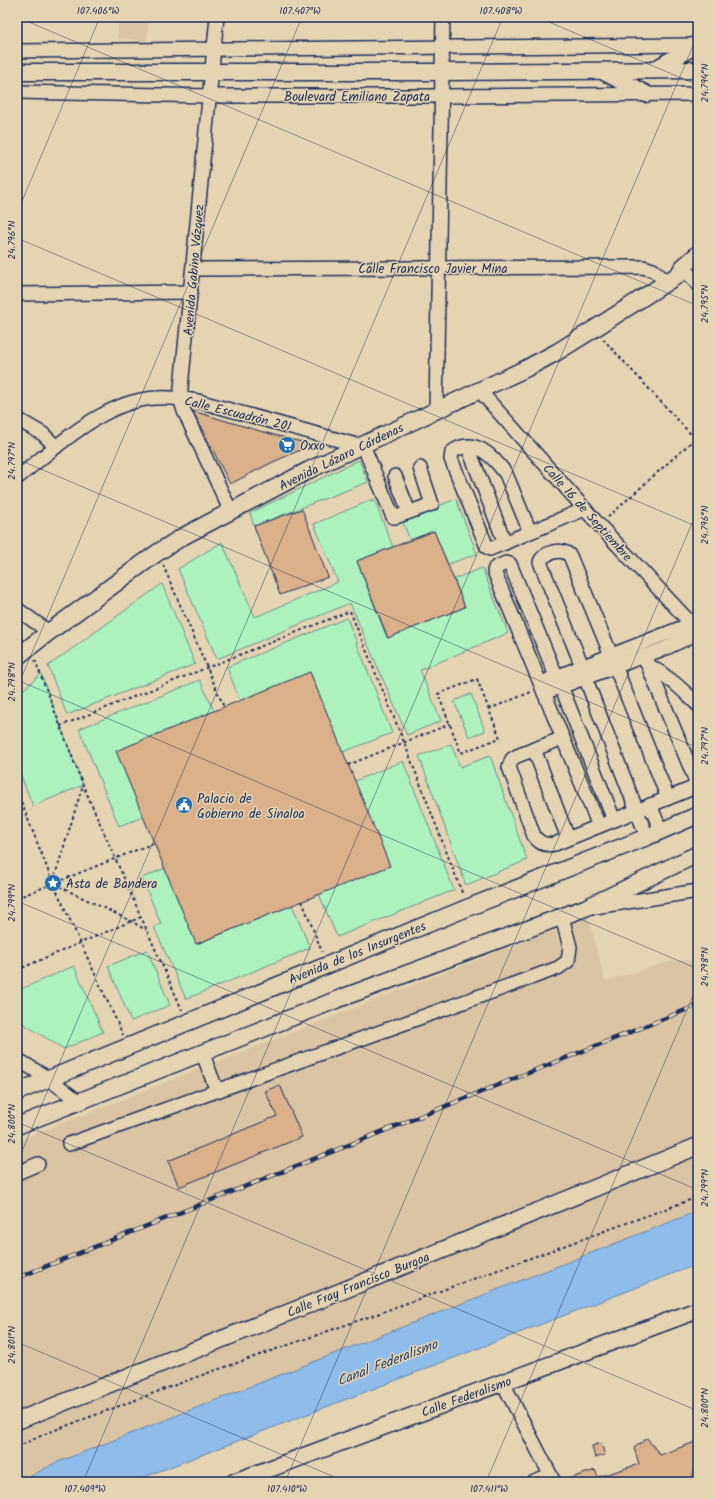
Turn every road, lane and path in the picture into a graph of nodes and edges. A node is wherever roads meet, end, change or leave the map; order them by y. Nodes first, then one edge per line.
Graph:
1 (217, 17) edge
2 (443, 17) edge
3 (697, 45) edge
4 (443, 48) junction
5 (214, 49) junction
6 (17, 51) edge
7 (698, 70) edge
8 (603, 71) junction
9 (654, 71) junction
10 (17, 72) edge
11 (212, 72) junction
12 (442, 72) junction
13 (17, 92) edge
14 (646, 94) junction
15 (698, 94) edge
16 (210, 96) junction
17 (442, 96) junction
18 (698, 254) edge
19 (193, 269) junction
20 (439, 269) junction
21 (683, 272) edge
22 (698, 285) edge
23 (191, 292) junction
24 (17, 294) edge
25 (594, 329) junction
26 (480, 391) junction
27 (180, 398) junction
28 (436, 410) junction
29 (17, 418) edge
30 (698, 436) edge
31 (695, 439) junction
32 (698, 442) edge
33 (362, 446) junction
34 (468, 446) junction
35 (56, 447) junction
36 (420, 468) dead end
37 (395, 476) dead end
38 (17, 478) edge
39 (585, 509) junction
40 (231, 512) junction
41 (409, 512) junction
42 (599, 525) junction
43 (530, 532) junction
44 (505, 543) junction
45 (157, 553) junction
46 (17, 609) edge
47 (696, 629) edge
48 (49, 632) junction
49 (30, 647) junction
50 (17, 658) edge
51 (646, 660) junction
52 (613, 661) junction
53 (207, 667) junction
54 (583, 672) junction
55 (559, 681) junction
56 (542, 688) junction
57 (696, 706) edge
58 (224, 707) dead end
59 (450, 724) junction
60 (60, 726) junction
61 (563, 738) junction
62 (404, 742) junction
63 (534, 749) junction
64 (348, 765) dead end
65 (83, 785) junction
66 (17, 791) edge
67 (668, 798) junction
68 (650, 806) junction
69 (637, 811) junction
70 (698, 815) edge
71 (614, 820) junction
72 (599, 826) junction
73 (654, 834) junction
74 (568, 838) junction
75 (154, 843) dead end
76 (698, 854) edge
77 (115, 858) junction
78 (53, 883) junction
79 (698, 891) edge
80 (17, 898) edge
81 (302, 901) dead end
82 (467, 908) junction
83 (585, 908) junction
84 (562, 916) junction
85 (141, 917) junction
86 (131, 921) junction
87 (312, 925) dead end
88 (146, 930) junction
89 (80, 942) junction
90 (17, 970) edge
91 (188, 1022) junction
92 (128, 1046) junction
93 (202, 1052) junction
94 (17, 1059) edge
95 (49, 1079) junction
96 (217, 1091) junction
97 (17, 1092) edge
98 (78, 1101) junction
99 (17, 1126) edge
100 (70, 1144) dead end
101 (698, 1146) edge
102 (38, 1164) dead end
103 (17, 1173) edge
104 (698, 1196) edge
105 (698, 1310) edge
106 (503, 1383) junction
107 (17, 1421) edge
108 (17, 1447) edge
109 (552, 1479) edge
110 (234, 1482) edge
111 (534, 1482) edge

1 - 5 street, Avenida Gabino Vázquez
2 - 4 street
3 - 4 street
3 - 9 main road
4 - 5 street
4 - 12 street
5 - 6 street
5 - 11 street, Avenida Gabino Vázquez
7 - 9 main road, Boulevard Emiliano Zapata
8 - 9 main road, Boulevard Emiliano Zapata
8 - 12 main road, Boulevard Emiliano Zapata
8 - 14 main road
10 - 11 main road, Boulevard Emiliano Zapata
11 - 12 main road, Boulevard Emiliano Zapata
11 - 16 street, Avenida Gabino Vázquez
12 - 17 street
13 - 16 street, Boulevard Emiliano Zapata
14 - 15 street, Boulevard Emiliano Zapata
14 - 17 street, Boulevard Emiliano Zapata
16 - 17 street, Boulevard Emiliano Zapata
16 - 19 street, Avenida Gabino Vázquez
17 - 20 street
18 - 21 main road, Avenida Lázaro Cárdenas
19 - 20 street, Calle Francisco Javier Mina
19 - 23 street, Avenida Gabino Vázquez
20 - 21 street, Calle Francisco Javier Mina
20 - 28 street
21 - 22 street, Calle Francisco Javier Mina
21 - 25 main road, Avenida Lázaro Cárdenas
23 - 24 street
23 - 27 street, Avenida Gabino Vázquez
25 - 26 main road, Avenida Lázaro Cárdenas
25 - 31 path
26 - 28 main road, Avenida Lázaro Cárdenas
26 - 39 street, Calle 16 de Septiembre
27 - 33 street, Calle Escuadrón 201
27 - 35 street, Calle Escuadrón 201
27 - 40 street, Avenida Gabino Vázquez
28 - 33 main road, Avenida Lázaro Cárdenas
29 - 35 street
30 - 31 path
31 - 32 path
31 - 42 path
33 - 40 main road, Avenida Lázaro Cárdenas
33 - 41 street
34 - 43 street
34 - 44 street
34 - 44 street
35 - 38 street, Calle Escuadrón 201
36 - 41 street
37 - 41 street
39 - 42 street, Calle 16 de Septiembre
39 - 43 street
40 - 45 main road, Avenida Lázaro Cárdenas
42 - 47 street, Calle 16 de Septiembre
43 - 44 street
45 - 48 main road, Avenida Lázaro Cárdenas
45 - 53 path
46 - 48 street
47 - 51 street
47 - 52 street
48 - 49 main road, Avenida Lázaro Cárdenas
49 - 50 main road, Avenida Lázaro Cárdenas
49 - 60 path
51 - 52 street
51 - 57 street
51 - 67 street
52 - 54 street
52 - 54 street
52 - 67 street
53 - 58 path
53 - 60 path
53 - 62 path
54 - 55 street
54 - 69 street
55 - 56 street
55 - 56 street
55 - 71 street
56 - 61 street
59 - 59 path
59 - 62 path
60 - 65 path
61 - 63 street
61 - 72 street
62 - 64 path
62 - 82 path
63 - 74 street
63 - 74 street
65 - 77 path
65 - 78 path
66 - 78 path
67 - 68 street
68 - 69 street
68 - 73 street
69 - 71 street
69 - 73 street
70 - 73 main road, Avenida de los Insurgentes
71 - 72 street
72 - 74 street
73 - 82 main road, Avenida de los Insurgentes
75 - 77 path
76 - 83 main road
77 - 78 path
77 - 85 path
78 - 80 path
78 - 86 path
78 - 89 path
79 - 83 street
81 - 87 path
82 - 91 main road, Avenida de los Insurgentes
83 - 84 main road
84 - 93 main road
84 - 96 street
85 - 86 path
85 - 88 path
86 - 88 path
86 - 89 path
88 - 91 path
89 - 90 path
89 - 92 path
91 - 92 main road, Avenida de los Insurgentes
92 - 95 main road, Avenida de los Insurgentes
93 - 96 street
93 - 98 main road
94 - 95 street
95 - 97 main road, Avenida de los Insurgentes
95 - 98 street
96 - 100 street
98 - 99 main road
101 - 107 main road, Calle Fray Francisco Burgoa
102 - 103 street
104 - 108 path
105 - 106 main road, Calle Federalismo
106 - 109 street
106 - 110 main road, Calle Federalismo
109 - 111 street

